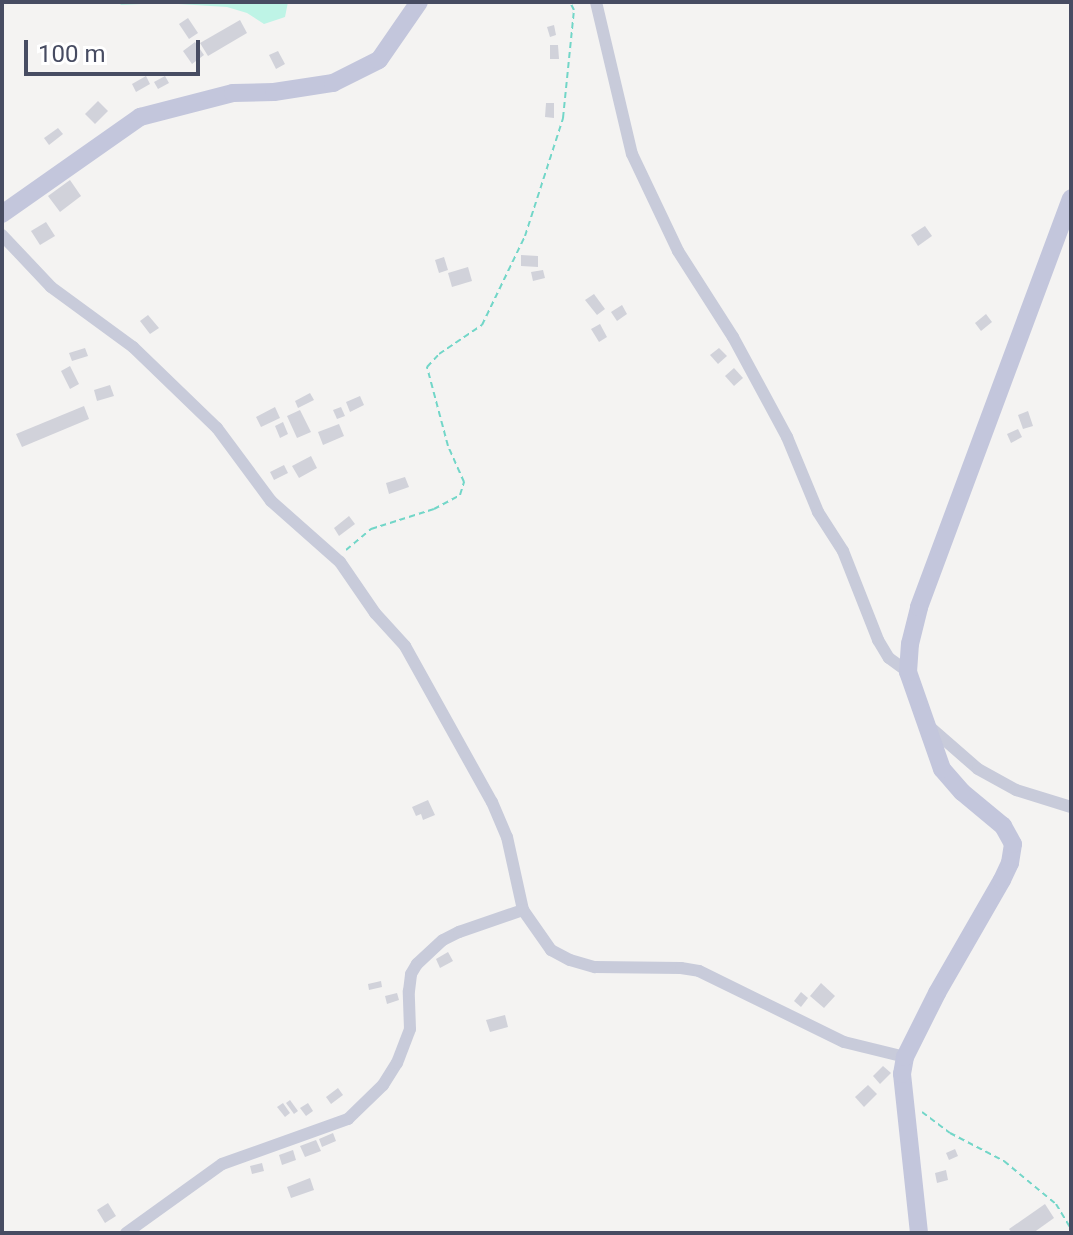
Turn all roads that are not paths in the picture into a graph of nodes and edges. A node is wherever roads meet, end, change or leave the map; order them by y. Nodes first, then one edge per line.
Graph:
1 (419, 2) edge
2 (596, 2) edge
3 (1071, 198) edge
4 (2, 214) edge
5 (2, 235) edge
6 (908, 672) junction
7 (926, 723) junction
8 (1071, 807) edge
9 (523, 910) junction
10 (905, 1057) junction
11 (126, 1233) edge
12 (919, 1233) edge

1 - 4 main road
2 - 6 street
3 - 6 main road
5 - 9 street
6 - 7 main road
7 - 8 street
7 - 10 main road
9 - 10 street
9 - 11 street
10 - 12 main road

